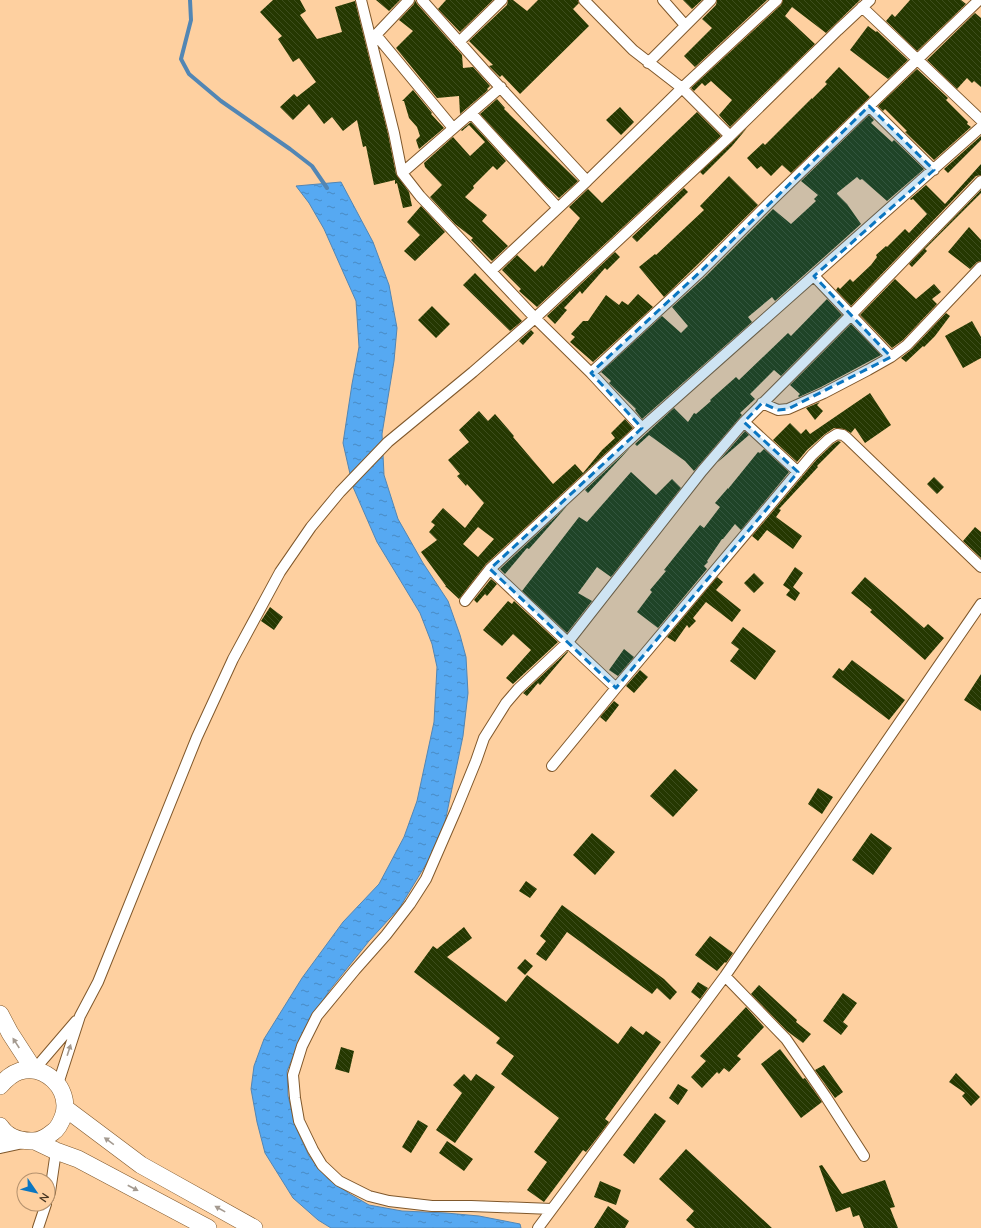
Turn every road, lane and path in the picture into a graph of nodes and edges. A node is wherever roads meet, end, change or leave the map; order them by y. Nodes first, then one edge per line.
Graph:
1 (361, 0) edge
2 (409, 0) edge
3 (422, 0) edge
4 (502, 0) edge
5 (663, 0) edge
6 (711, 0) edge
7 (777, 0) edge
8 (588, 1) edge
9 (866, 3) edge
10 (977, 3) edge
11 (685, 25) junction
12 (373, 38) junction
13 (459, 42) junction
14 (917, 59) junction
15 (648, 63) junction
16 (500, 88) junction
17 (682, 88) junction
18 (869, 106) junction
19 (471, 113) junction
20 (981, 120) edge
21 (981, 127) edge
22 (453, 128) junction
23 (730, 136) junction
24 (934, 170) junction
25 (402, 173) junction
26 (587, 180) junction
27 (981, 181) edge
28 (558, 208) junction
29 (981, 267) edge
30 (491, 271) junction
31 (814, 276) junction
32 (851, 316) junction
33 (535, 318) junction
34 (891, 357) junction
35 (590, 373) junction
36 (762, 403) junction
37 (744, 422) junction
38 (642, 428) junction
39 (798, 472) junction
40 (981, 567) edge
41 (490, 569) junction
42 (465, 601) dead end
43 (981, 604) edge
44 (568, 642) junction
45 (616, 688) junction
46 (552, 766) dead end
47 (725, 976) junction
48 (0, 1014) edge
49 (80, 1016) junction
50 (34, 1070) junction
51 (58, 1084) junction
52 (0, 1086) edge
53 (65, 1108) junction
54 (0, 1126) edge
55 (29, 1141) junction
56 (0, 1146) edge
57 (56, 1151) junction
58 (864, 1156) dead end
59 (53, 1172) edge
60 (552, 1209) junction
61 (43, 1212) edge
62 (38, 1228) edge
63 (208, 1228) edge
64 (254, 1228) edge
65 (538, 1228) edge

1 - 12 street
2 - 12 street
3 - 13 street
4 - 13 street
5 - 11 street
6 - 11 street
7 - 17 street
8 - 15 street
9 - 14 street
9 - 23 street
10 - 14 street
11 - 15 street
12 - 22 street
12 - 25 street
13 - 16 street
14 - 18 street
14 - 20 street
15 - 17 street
16 - 19 street
16 - 26 street
17 - 23 street
17 - 26 street
18 - 24 street
18 - 35 street
19 - 22 street
19 - 28 street
21 - 24 street
22 - 25 street
23 - 33 street
24 - 31 street
25 - 30 street
26 - 28 street
27 - 32 street
28 - 30 street
29 - 34 street
30 - 33 street
31 - 32 street
31 - 38 street
32 - 34 street
32 - 36 street
33 - 35 street
33 - 49 street
34 - 36 street
35 - 38 street
36 - 37 street
37 - 39 street
37 - 44 street
38 - 41 street
39 - 40 street
39 - 45 street
41 - 42 street
41 - 44 street
43 - 47 street
44 - 45 street
44 - 60 street
45 - 46 street
47 - 58 street
47 - 60 street
50 -> 48 highway
49 - 50 street
51 -> 49 street
50 - 51 highway
50 - 52 highway
51 - 53 highway
53 - 55 highway
64 -> 53 highway
54 - 55 highway
55 - 56 main road
55 - 57 highway
57 - 59 street
57 -> 63 highway
60 - 65 street
61 - 62 street

